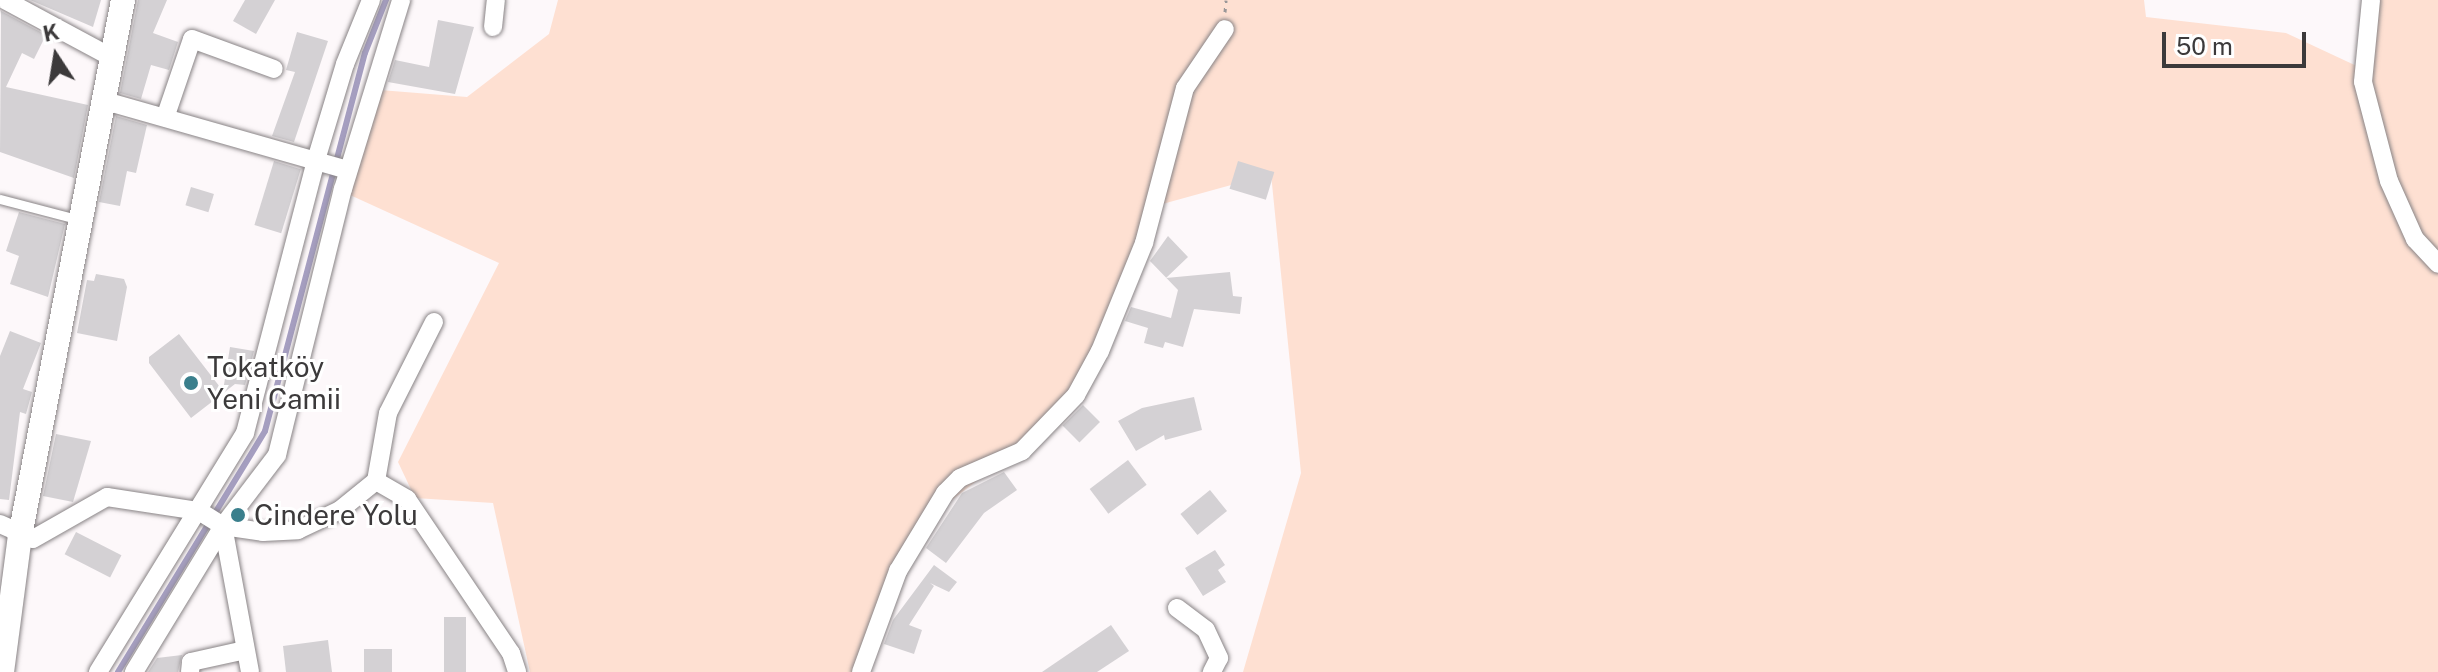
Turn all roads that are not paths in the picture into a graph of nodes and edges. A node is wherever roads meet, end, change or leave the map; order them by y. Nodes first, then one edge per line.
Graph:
1 (5, 0) edge
2 (123, 0) edge
3 (371, 0) edge
4 (401, 0) edge
5 (496, 0) edge
6 (2371, 0) edge
7 (493, 27) dead end
8 (1225, 29) dead end
9 (111, 57) junction
10 (274, 69) dead end
11 (102, 100) junction
12 (166, 115) junction
13 (316, 160) junction
14 (348, 170) junction
15 (0, 199) edge
16 (80, 220) junction
17 (2438, 264) edge
18 (434, 322) dead end
19 (376, 481) junction
20 (199, 511) junction
21 (223, 526) junction
22 (10, 530) edge
23 (1177, 608) dead end
24 (245, 650) junction
25 (2, 672) edge
26 (98, 672) edge
27 (134, 672) edge
28 (190, 672) edge
29 (250, 672) edge
30 (517, 672) edge
31 (861, 672) edge
32 (1212, 672) edge

1 - 9 street
2 - 9 street
3 - 13 street
4 - 14 street
5 - 7 street
6 - 17 street
8 - 31 street
9 - 11 street
10 - 12 street
11 - 12 street
11 - 16 street
12 - 13 street
13 - 14 street
13 - 20 street
14 - 21 street
15 - 16 lane
16 - 22 street
18 - 19 street
19 - 21 street
19 - 30 street
20 - 21 street
20 - 22 street
20 - 26 street
21 - 24 street
21 - 27 street
22 - 25 street
23 - 32 street
24 - 28 street
24 - 29 street

